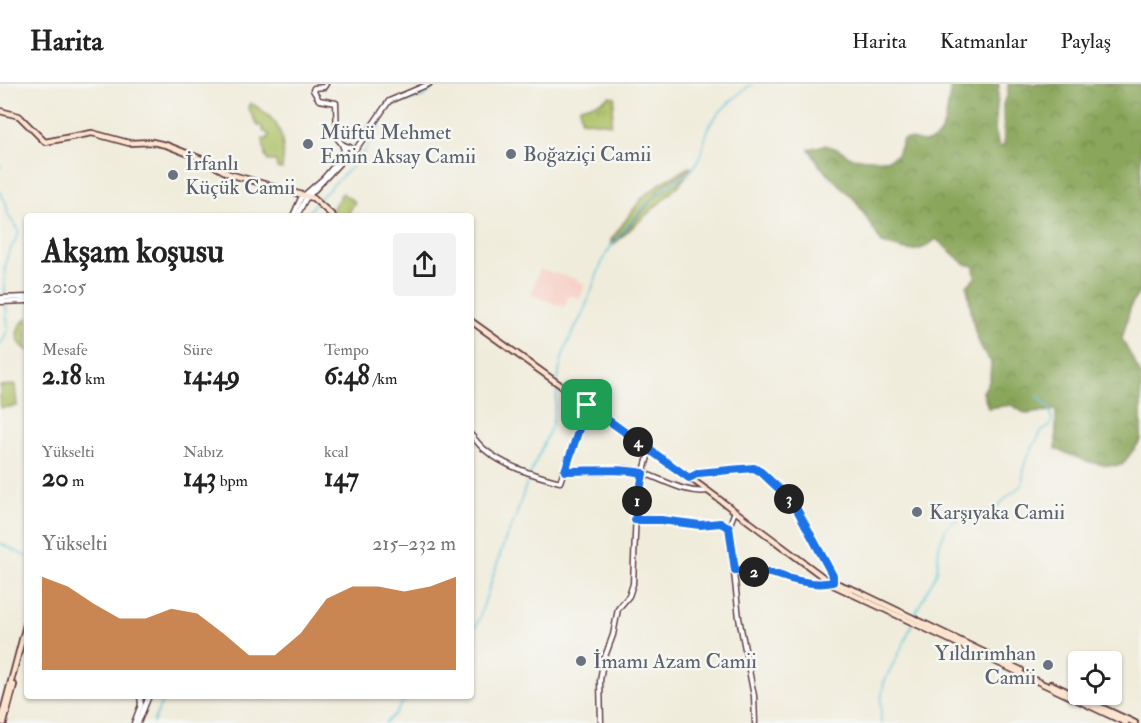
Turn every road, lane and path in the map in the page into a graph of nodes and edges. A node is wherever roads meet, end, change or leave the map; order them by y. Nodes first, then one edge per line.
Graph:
1 (326, 84) edge
2 (429, 84) edge
3 (0, 111) edge
4 (350, 150) junction
5 (309, 196) junction
6 (297, 213) edge
7 (330, 213) edge
8 (24, 299) edge
9 (4, 300) edge
10 (474, 323) edge
11 (587, 405) junction
12 (474, 438) edge
13 (650, 450) junction
14 (565, 471) junction
15 (643, 473) junction
16 (689, 478) junction
17 (708, 491) junction
18 (735, 511) junction
19 (635, 520) junction
20 (729, 527) junction
21 (735, 570) junction
22 (833, 582) junction
23 (912, 620) junction
24 (24, 633) edge
25 (24, 643) edge
26 (140, 699) edge
27 (148, 699) edge
28 (2, 723) edge
29 (134, 723) edge
30 (138, 723) edge
31 (601, 723) edge
32 (755, 723) edge
33 (1125, 723) edge
34 (1136, 723) edge

1 - 4 street
2 - 4 street
3 - 5 main road
4 - 5 street
5 - 6 street
5 - 7 main road
8 - 9 street
10 - 11 main road
11 - 13 main road
11 - 14 street
12 - 14 street
13 - 15 street
13 - 16 main road
14 - 15 street
15 - 17 street
15 - 19 street
16 - 17 main road
16 - 22 street
17 - 18 main road
18 - 20 street
18 - 22 main road
19 - 20 street
19 - 31 street
20 - 21 street
21 - 22 street
21 - 32 street
22 - 23 main road
23 - 33 main road
23 - 34 main road
24 - 28 main road
25 - 28 main road
26 - 29 street
27 - 30 street

